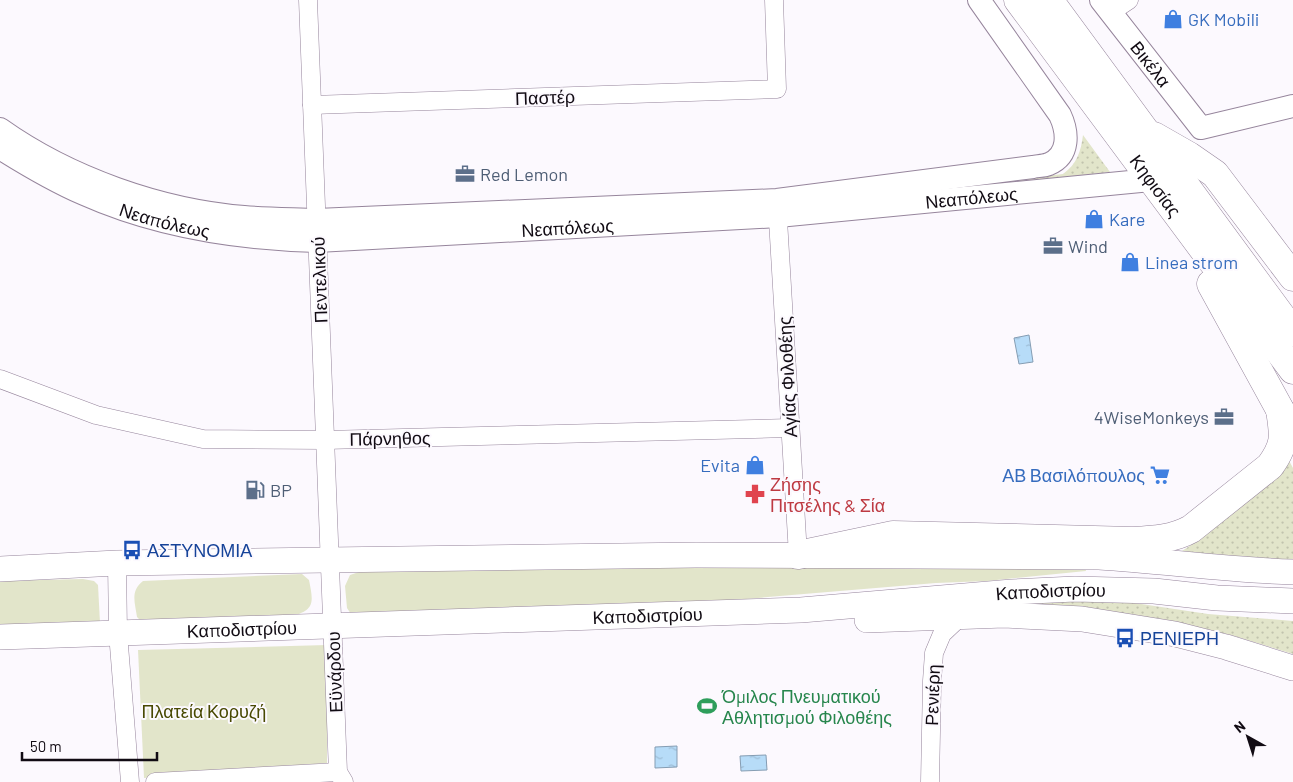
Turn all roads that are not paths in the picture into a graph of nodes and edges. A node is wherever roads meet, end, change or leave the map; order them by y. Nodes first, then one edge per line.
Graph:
1 (308, 0) edge
2 (774, 0) edge
3 (979, 0) edge
4 (1018, 0) edge
5 (1049, 0) edge
6 (1114, 4) edge
7 (312, 104) junction
8 (1293, 106) edge
9 (0, 129) edge
10 (1146, 132) junction
11 (0, 148) edge
12 (1158, 189) junction
13 (777, 208) junction
14 (317, 231) junction
15 (1273, 249) junction
16 (1293, 267) edge
17 (1293, 276) edge
18 (1293, 332) edge
19 (1293, 370) edge
20 (0, 379) edge
21 (1287, 421) edge
22 (789, 428) junction
23 (325, 440) junction
24 (798, 554) junction
25 (330, 560) junction
26 (117, 563) junction
27 (0, 568) edge
28 (1293, 572) edge
29 (1293, 601) edge
30 (801, 610) junction
31 (960, 617) junction
32 (332, 626) junction
33 (118, 633) junction
34 (0, 637) edge
35 (1293, 668) edge
36 (341, 777) edge
37 (230, 780) edge
38 (130, 782) edge
39 (155, 782) edge
40 (930, 782) edge

1 - 7 street, Πεντελικού
2 - 7 street, Παστέρ
3 - 13 street, Νεαπόλεως
4 - 12 main road, Κηφισίας
5 - 10 main road, Κηφισίας
6 - 8 street, Βικέλα
7 - 14 street, Πεντελικού
9 - 14 street, Νεαπόλεως
10 - 15 main road
10 - 18 main road, Κηφισίας
11 - 14 street, Νεαπόλεως
12 - 13 street, Νεαπόλεως
12 - 19 main road, Κηφισίας
12 - 21 main road
13 - 14 street, Νεαπόλεως
13 - 22 street, Αγίας Φιλοθέης
14 - 23 street, Πεντελικού
15 - 16 main road
15 - 17 main road
20 - 23 street, Πάρνηθος
21 - 24 main road
22 - 23 street, Πάρνηθος
22 - 24 street, Αγίας Φιλοθέης
23 - 25 street, Πεντελικού
24 - 25 main road, Καποδιστρίου
24 - 28 main road, Καποδιστρίου
25 - 26 main road, Καποδιστρίου
25 - 32 street, Εϋνάρδου
26 - 27 main road, Καποδιστρίου
26 - 33 street
29 - 30 main road, Καποδιστρίου
30 - 31 main road
30 - 32 main road, Καποδιστρίου
31 - 35 main road
31 - 40 street, Ρενιέρη
32 - 33 main road, Καποδιστρίου
32 - 36 street, Εϋνάρδου
33 - 34 main road, Καποδιστρίου
33 - 38 street
36 - 37 street
37 - 39 street

